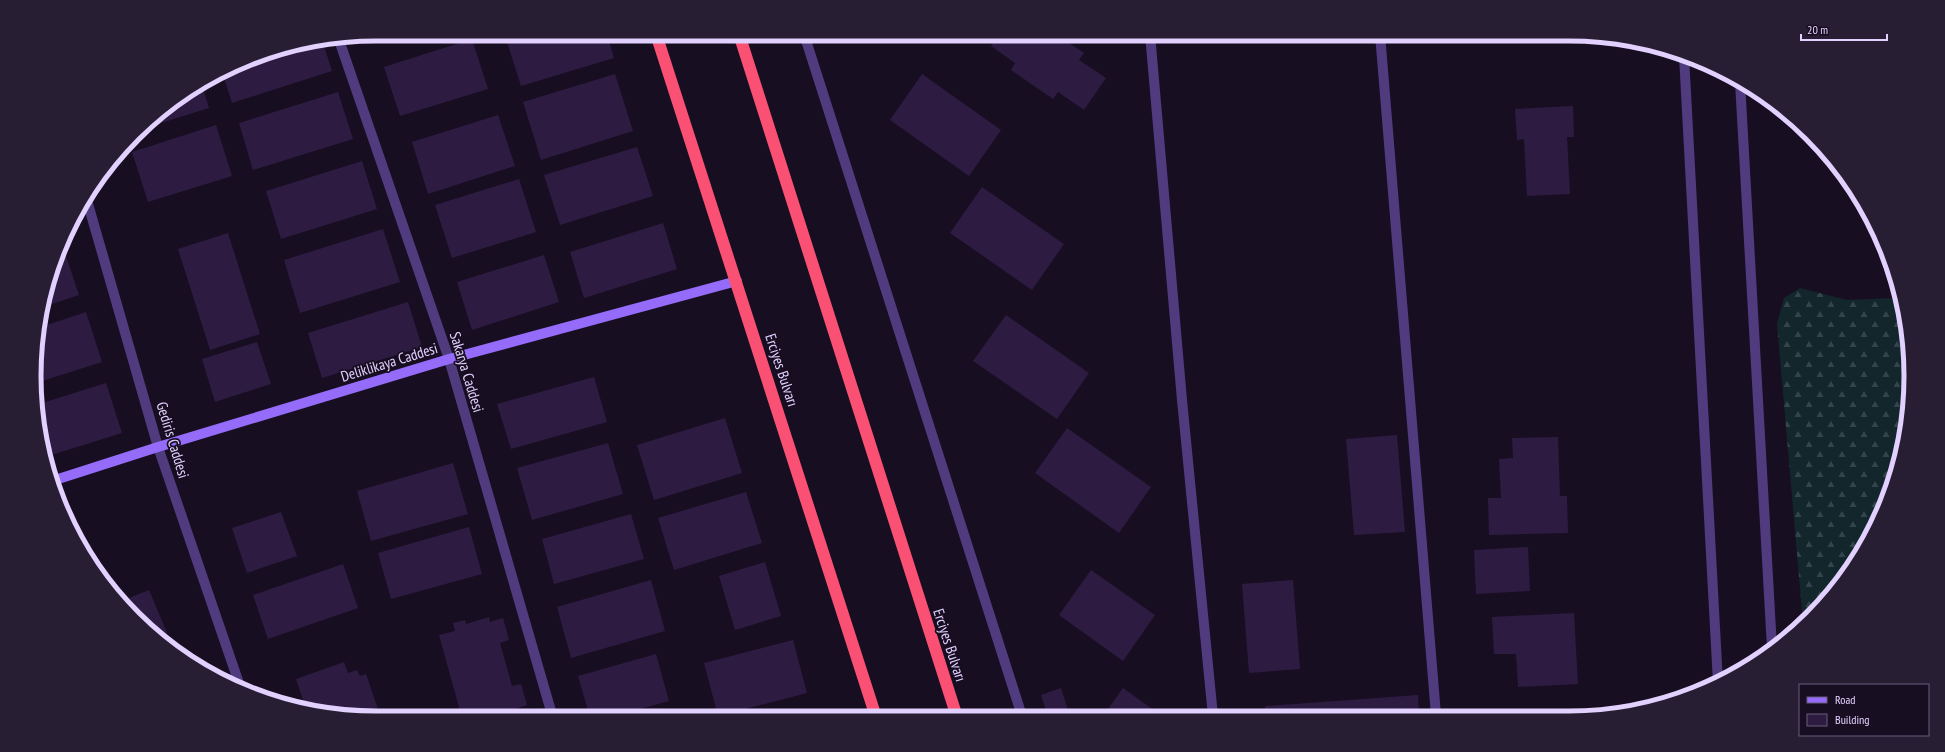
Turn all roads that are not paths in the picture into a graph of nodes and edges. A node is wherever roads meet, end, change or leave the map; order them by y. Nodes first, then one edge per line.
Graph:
1 (658, 41) edge
2 (740, 41) edge
3 (806, 41) edge
4 (1151, 41) edge
5 (1381, 41) edge
6 (340, 43) edge
7 (1684, 62) edge
8 (1740, 89) edge
9 (88, 204) edge
10 (737, 281) junction
11 (449, 359) junction
12 (158, 447) junction
13 (57, 479) edge
14 (1772, 643) edge
15 (1718, 676) edge
16 (238, 681) edge
17 (551, 711) edge
18 (874, 711) edge
19 (955, 711) edge
20 (1020, 711) edge
21 (1213, 711) edge
22 (1436, 711) edge

1 - 10 highway, Erciyes Bulvarı
2 - 19 highway, Erciyes Bulvarı
3 - 20 street
4 - 21 street
5 - 22 street
6 - 11 street, Sakarya Caddesi
7 - 15 street
8 - 14 street
9 - 12 street, Gediris Caddesi
10 - 11 street, Deliklikaya Caddesi
10 - 18 highway, Erciyes Bulvarı
11 - 12 street, Deliklikaya Caddesi
11 - 17 street, Sakarya Caddesi
12 - 13 street, Deliklikaya Caddesi
12 - 16 street, Gediris Caddesi

